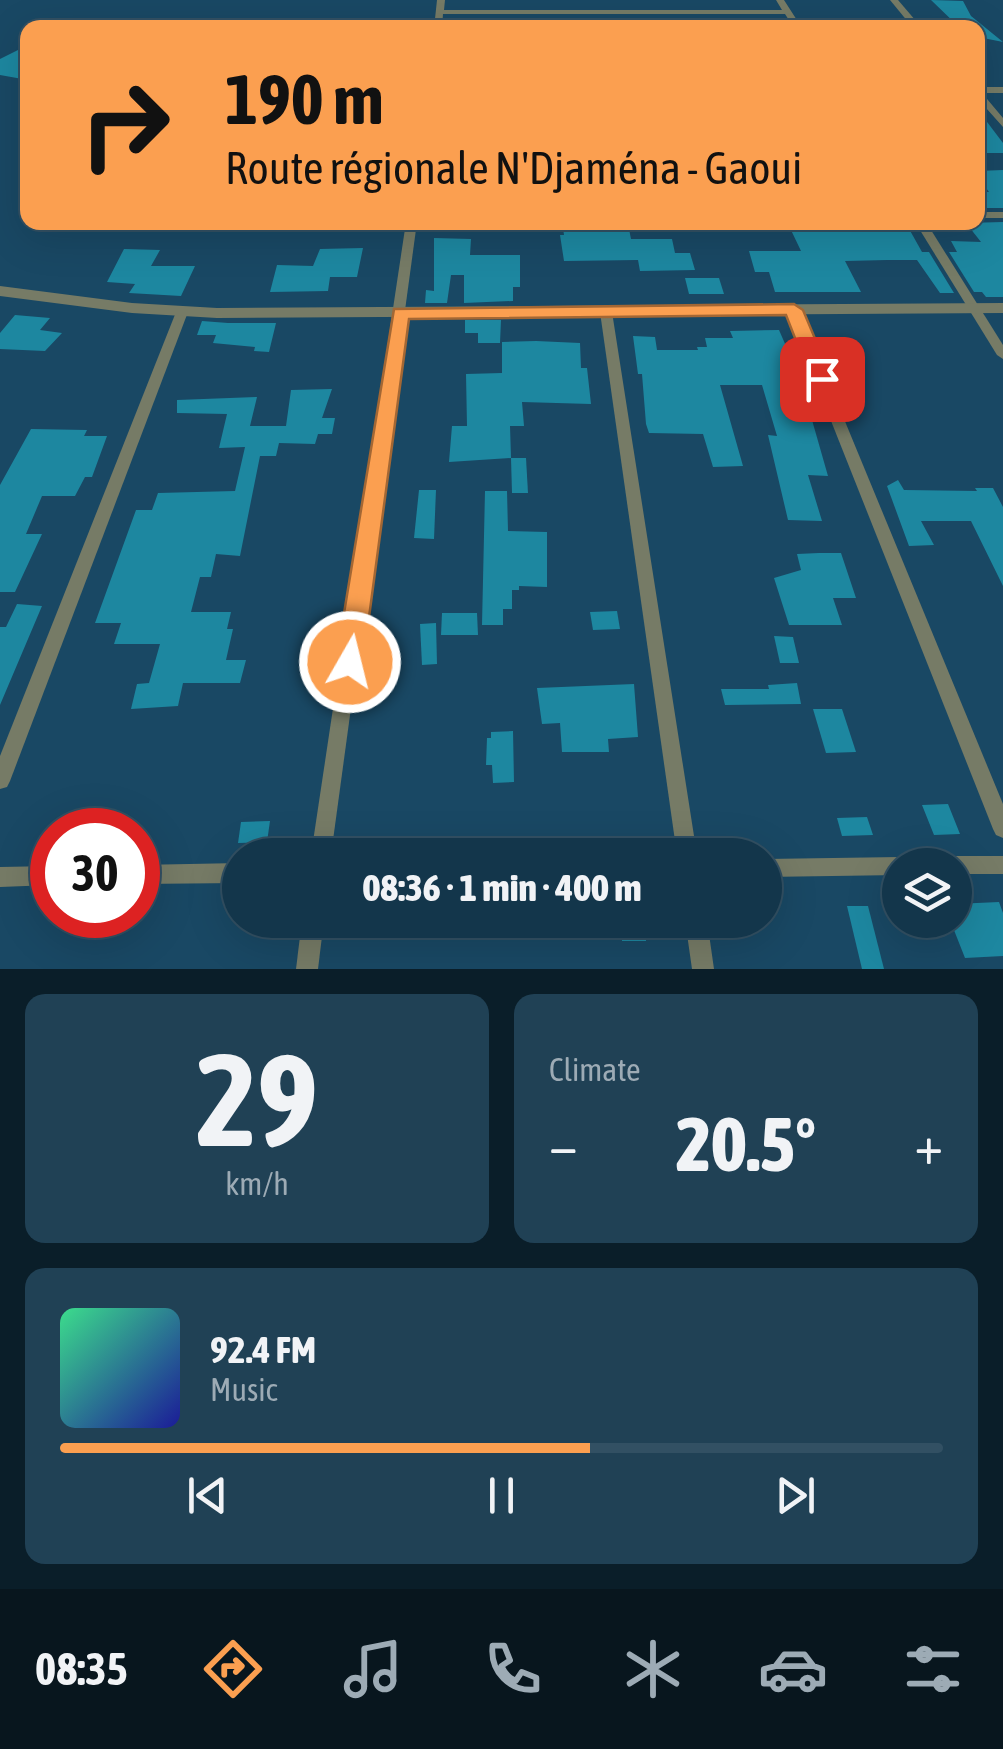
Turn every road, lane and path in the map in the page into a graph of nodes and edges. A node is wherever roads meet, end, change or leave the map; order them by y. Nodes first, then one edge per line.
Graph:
1 (440, 0) edge
2 (780, 0) edge
3 (894, 0) edge
4 (441, 12) junction
5 (788, 12) junction
6 (440, 20) edge
7 (793, 20) edge
8 (911, 20) edge
9 (985, 101) edge
10 (1003, 124) edge
11 (411, 230) edge
12 (925, 230) edge
13 (0, 292) edge
14 (974, 308) junction
15 (1003, 308) edge
16 (794, 310) junction
17 (182, 312) junction
18 (606, 312) junction
19 (400, 313) junction
20 (1003, 354) edge
21 (0, 781) edge
22 (1003, 830) edge
23 (324, 838) edge
24 (684, 838) edge
25 (1003, 865) edge
26 (882, 866) edge
27 (972, 866) edge
28 (782, 868) edge
29 (222, 873) edge
30 (160, 874) edge
31 (0, 876) edge
32 (30, 876) edge
33 (311, 938) edge
34 (699, 938) edge
35 (307, 969) edge
36 (703, 969) edge

1 - 4 street
2 - 5 street
3 - 8 street
4 - 5 street
4 - 6 street
5 - 7 street
9 - 10 street
11 - 19 street
12 - 14 street
13 - 17 street
14 - 15 street
14 - 16 street
14 - 20 street
16 - 18 street
16 - 22 street
17 - 19 street
17 - 21 street
18 - 19 street
18 - 24 street
19 - 23 street
25 - 27 street
26 - 28 street
29 - 30 street
31 - 32 street
33 - 35 street
34 - 36 street

